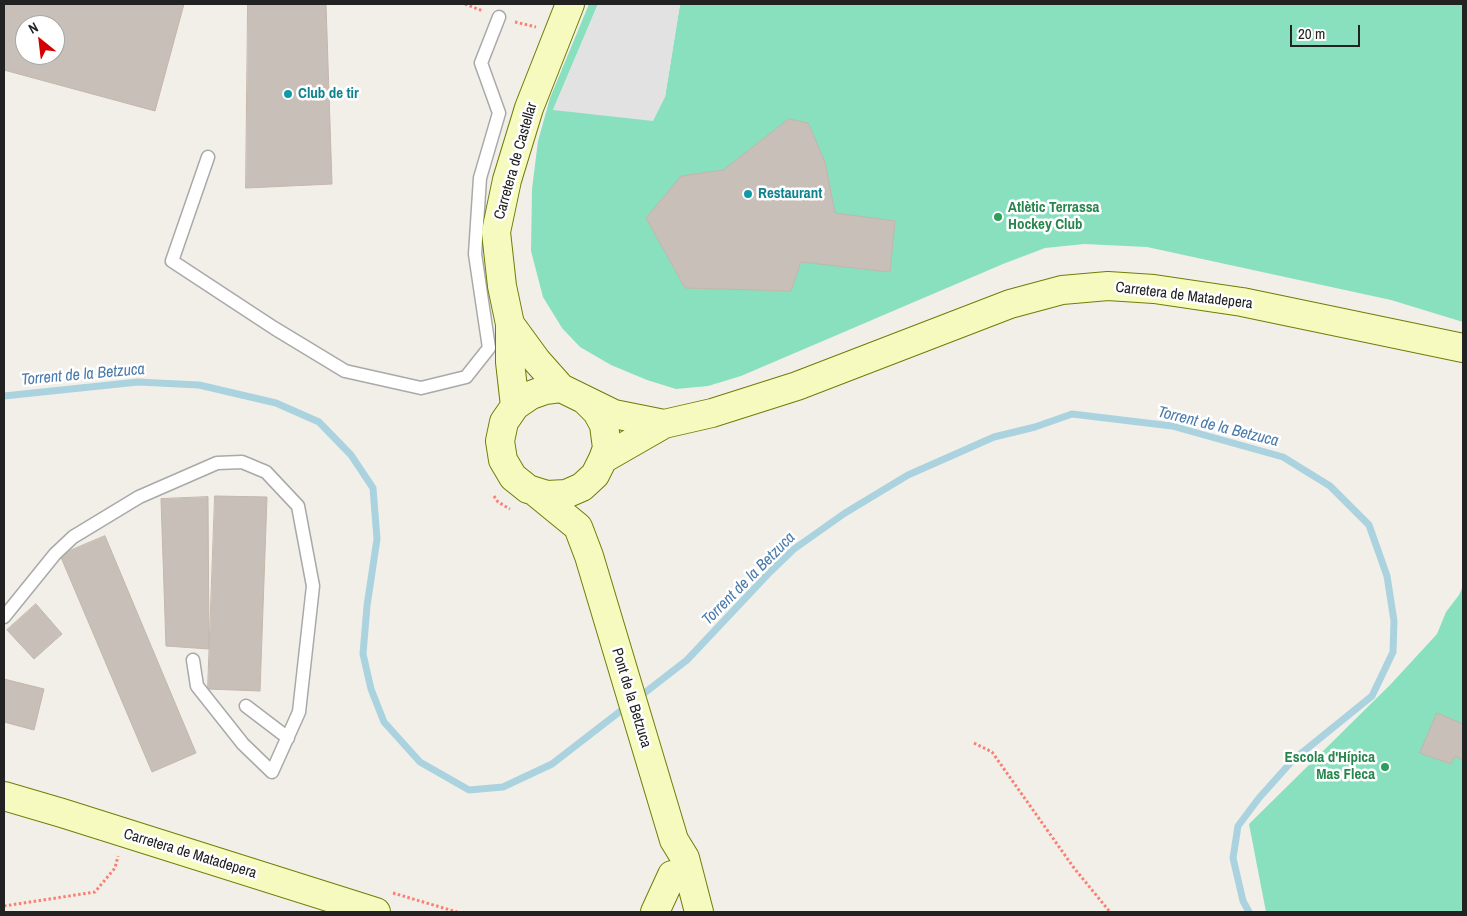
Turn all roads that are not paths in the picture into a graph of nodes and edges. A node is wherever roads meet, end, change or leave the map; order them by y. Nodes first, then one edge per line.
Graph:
1 (570, 4) edge
2 (498, 17) dead end
3 (208, 157) dead end
4 (510, 324) junction
5 (1463, 348) edge
6 (561, 388) junction
7 (586, 401) junction
8 (515, 406) junction
9 (664, 424) junction
10 (603, 459) junction
11 (587, 482) junction
12 (534, 492) junction
13 (578, 527) junction
14 (4, 617) edge
15 (193, 660) dead end
16 (246, 706) dead end
17 (288, 738) junction
18 (4, 796) edge
19 (674, 840) junction
20 (672, 875) junction
21 (376, 912) edge
22 (655, 912) edge
23 (682, 912) edge
24 (699, 912) edge

1 - 4 street, Carretera de Castellar
2 - 3 lane
4 - 6 street, Carretera de Castellar
4 - 8 street, Carretera de Castellar
5 - 9 street, Carretera de Matadepera
6 - 7 street
6 - 8 street
7 - 9 street
7 - 10 street
8 - 12 street
9 - 10 street
10 - 11 street
11 - 12 street
11 - 13 street
12 - 13 street
13 - 19 street, Pont de la Betzuca
14 - 17 lane
15 - 17 lane
16 - 17 lane
18 - 21 street, Carretera de Matadepera
19 - 20 street
19 - 24 street
20 - 22 street
20 - 23 street

